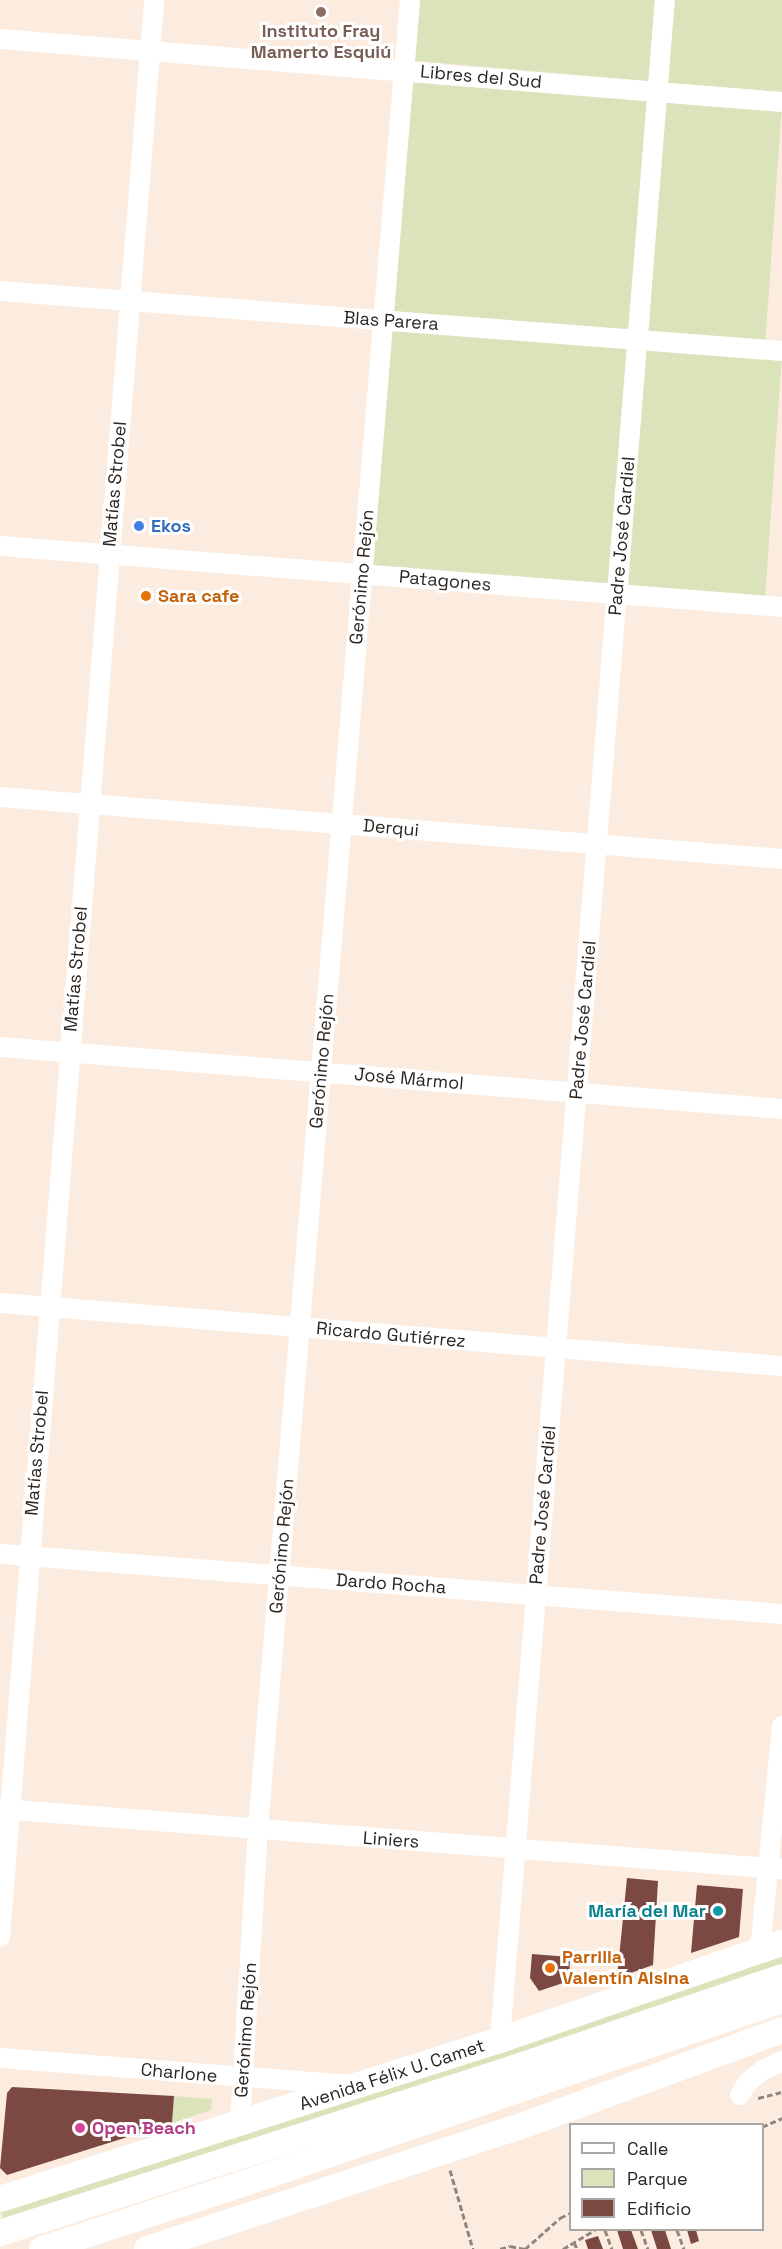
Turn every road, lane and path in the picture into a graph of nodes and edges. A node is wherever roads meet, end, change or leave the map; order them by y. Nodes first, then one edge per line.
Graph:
1 (154, 0) edge
2 (410, 0) edge
3 (665, 0) edge
4 (0, 39) edge
5 (150, 51) junction
6 (404, 71) junction
7 (658, 92) junction
8 (782, 102) edge
9 (0, 291) edge
10 (130, 301) junction
11 (383, 321) junction
12 (638, 340) junction
13 (782, 351) edge
14 (0, 546) edge
15 (109, 555) junction
16 (362, 575) junction
17 (617, 595) junction
18 (782, 607) edge
19 (0, 797) edge
20 (89, 804) junction
21 (342, 824) junction
22 (597, 845) junction
23 (782, 859) edge
24 (0, 1047) edge
25 (69, 1052) junction
26 (321, 1072) junction
27 (577, 1093) junction
28 (782, 1109) edge
29 (0, 1303) edge
30 (49, 1307) junction
31 (300, 1327) junction
32 (556, 1348) junction
33 (782, 1366) edge
34 (0, 1554) edge
35 (29, 1556) junction
36 (279, 1576) junction
37 (536, 1595) junction
38 (782, 1614) edge
39 (782, 1726) edge
40 (5, 1809) edge
41 (258, 1829) junction
42 (515, 1849) junction
43 (775, 1868) edge
44 (0, 1937) edge
45 (771, 1947) edge
46 (782, 1977) edge
47 (782, 2000) edge
48 (782, 2030) edge
49 (500, 2040) junction
50 (0, 2058) edge
51 (782, 2061) edge
52 (243, 2078) junction
53 (359, 2086) junction
54 (740, 2095) dead end
55 (782, 2118) edge
56 (240, 2123) junction
57 (764, 2126) edge
58 (448, 2165) dead end
59 (0, 2199) edge
60 (569, 2214) edge
61 (592, 2231) edge
62 (606, 2231) edge
63 (642, 2231) edge
64 (678, 2231) edge
65 (0, 2233) edge
66 (85, 2242) edge
67 (574, 2242) junction
68 (42, 2249) edge
69 (147, 2249) edge
70 (474, 2249) edge
71 (500, 2249) edge
72 (563, 2249) edge
73 (576, 2249) edge
74 (612, 2249) edge
75 (648, 2249) edge
76 (684, 2249) edge

1 - 5 street, Matías Strobel
2 - 6 street, Gerónimo Rejón
3 - 7 street, Padre José Cardiel
4 - 5 street, Libres del Sud
5 - 6 street, Libres del Sud
5 - 10 street, Matías Strobel
6 - 7 street, Libres del Sud
6 - 11 street, Gerónimo Rejón
7 - 8 street, Libres del Sud
7 - 12 street, Padre José Cardiel
9 - 10 street, Blas Parera
10 - 11 street, Blas Parera
10 - 15 street, Matías Strobel
11 - 12 street, Blas Parera
11 - 16 street, Gerónimo Rejón
12 - 13 street, Blas Parera
12 - 17 street, Padre José Cardiel
14 - 15 street, Patagones
15 - 16 street, Patagones
15 - 20 street, Matías Strobel
16 - 17 street, Patagones
16 - 21 street, Gerónimo Rejón
17 - 18 street, Patagones
17 - 22 street, Padre José Cardiel
19 - 20 street, Derqui
20 - 21 street, Derqui
20 - 25 street, Matías Strobel
21 - 22 street, Derqui
21 - 26 street, Gerónimo Rejón
22 - 23 street, Derqui
22 - 27 street, Padre José Cardiel
24 - 25 street, José Mármol
25 - 26 street, José Mármol
25 - 30 street, Matías Strobel
26 - 27 street, José Mármol
26 - 31 street, Gerónimo Rejón
27 - 28 street, José Mármol
27 - 32 street, Padre José Cardiel
29 - 30 street, Ricardo Gutiérrez
30 - 31 street, Ricardo Gutiérrez
30 - 35 street, Matías Strobel
31 - 32 street, Ricardo Gutiérrez
31 - 36 street, Gerónimo Rejón
32 - 33 street, Ricardo Gutiérrez
32 - 37 street, Padre José Cardiel
34 - 35 street, Dardo Rocha
35 - 36 street, Dardo Rocha
35 - 40 street, Matías Strobel
36 - 37 street, Dardo Rocha
36 - 41 street, Gerónimo Rejón
37 - 38 street, Dardo Rocha
37 - 42 street, Padre José Cardiel
39 - 43 street
40 - 41 street, Liniers
40 - 44 street, Matías Strobel
41 - 42 street, Liniers
41 - 52 street, Gerónimo Rejón
42 - 43 street, Liniers
42 - 49 street, Padre José Cardiel
43 - 45 street
45 - 49 main road, Avenida Félix U. Camet
46 - 65 main road, Avenida Félix U. Camet
47 - 66 main road
48 - 69 main road
49 - 53 main road, Avenida Félix U. Camet
50 - 52 street, Charlone
51 - 54 street
52 - 53 street, Charlone
52 - 56 street, Gerónimo Rejón
53 - 56 main road, Avenida Félix U. Camet
55 - 57 path
56 - 59 main road, Avenida Félix U. Camet
58 - 70 path
60 - 71 path
61 - 67 path
62 - 74 path
63 - 75 path
64 - 76 path
66 - 68 main road
67 - 72 path
67 - 73 path

